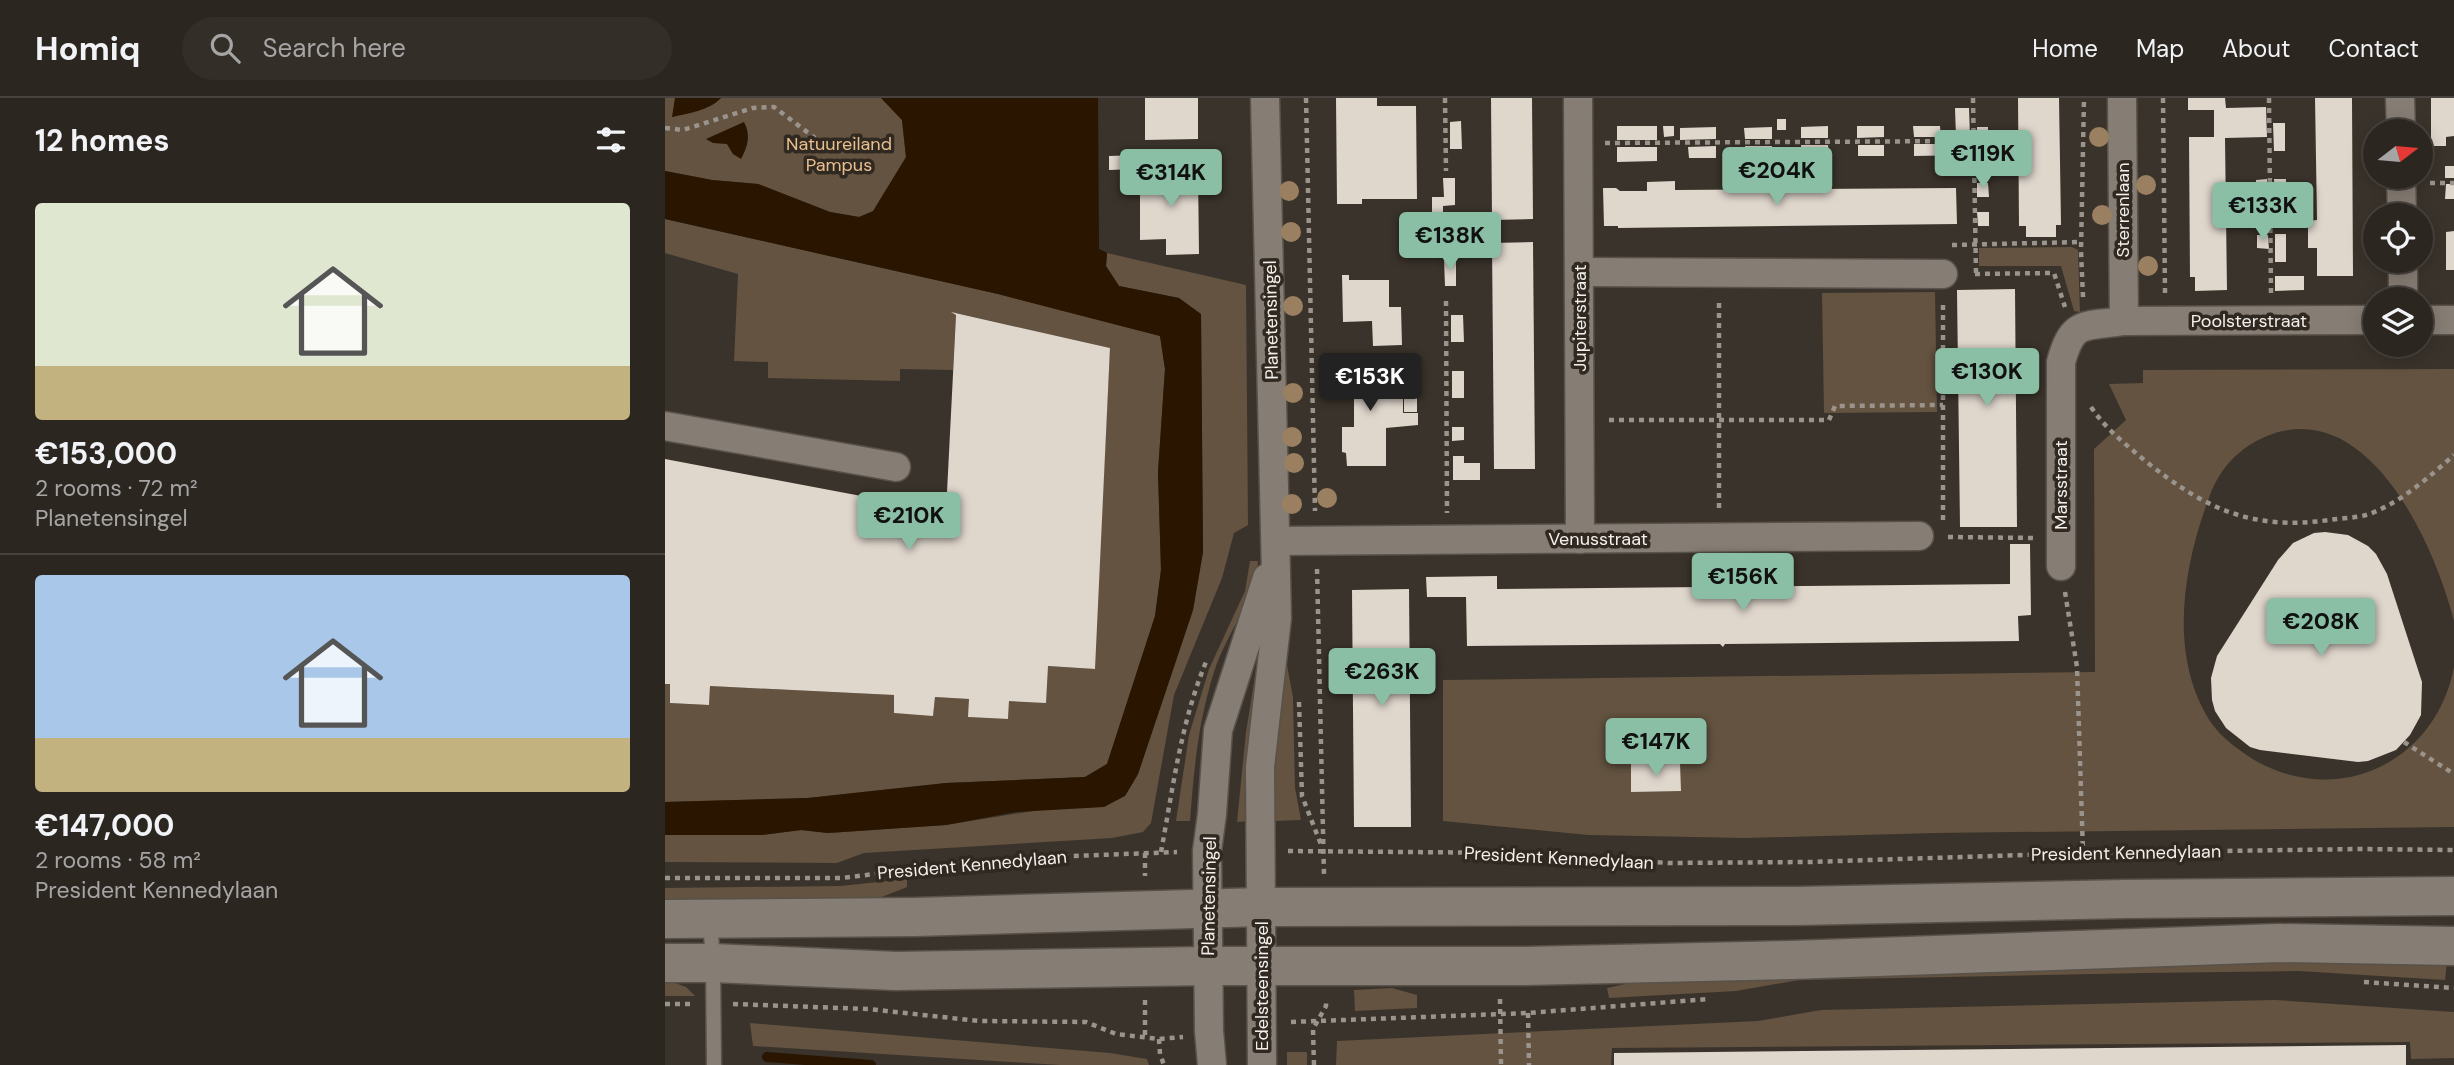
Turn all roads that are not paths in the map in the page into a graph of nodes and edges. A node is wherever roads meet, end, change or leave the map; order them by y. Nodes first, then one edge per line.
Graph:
1 (1265, 98) edge
2 (1579, 98) edge
3 (2122, 98) edge
4 (2400, 98) edge
5 (2401, 119) edge
6 (1580, 272) junction
7 (1943, 274) road end
8 (2363, 320) edge
9 (2433, 320) edge
10 (2454, 320) edge
11 (2124, 321) junction
12 (665, 426) edge
13 (896, 467) dead end
14 (1931, 536) road end
15 (1580, 539) junction
16 (1276, 541) junction
17 (2061, 566) road end
18 (2454, 896) edge
19 (1263, 906) junction
20 (1206, 907) junction
21 (709, 918) junction
22 (665, 919) edge
23 (2454, 946) edge
24 (665, 963) edge
25 (713, 963) junction
26 (1262, 965) junction
27 (1208, 966) junction
28 (714, 1065) edge
29 (1212, 1065) edge
30 (1262, 1065) edge

1 - 16 street, Planetensingel
2 - 6 street, Jupiterstraat
3 - 11 street, Sterrenlaan
4 - 5 street
6 - 7 street
6 - 15 street, Jupiterstraat
8 - 11 street, Poolsterstraat
9 - 10 street
11 - 17 street, Marsstraat
12 - 13 street
14 - 15 street, Venusstraat
15 - 16 street, Venusstraat
16 - 19 street, Planetensingel
16 - 20 street, Planetensingel
18 - 19 main road
19 - 20 main road
19 - 26 street, Edelsteensingel
20 - 21 main road
20 - 27 street, Planetensingel
21 - 22 main road
21 - 25 lane
23 - 26 main road
24 - 25 main road
25 - 27 main road
25 - 28 lane
26 - 27 main road
26 - 30 street, Edelsteensingel
27 - 29 street

